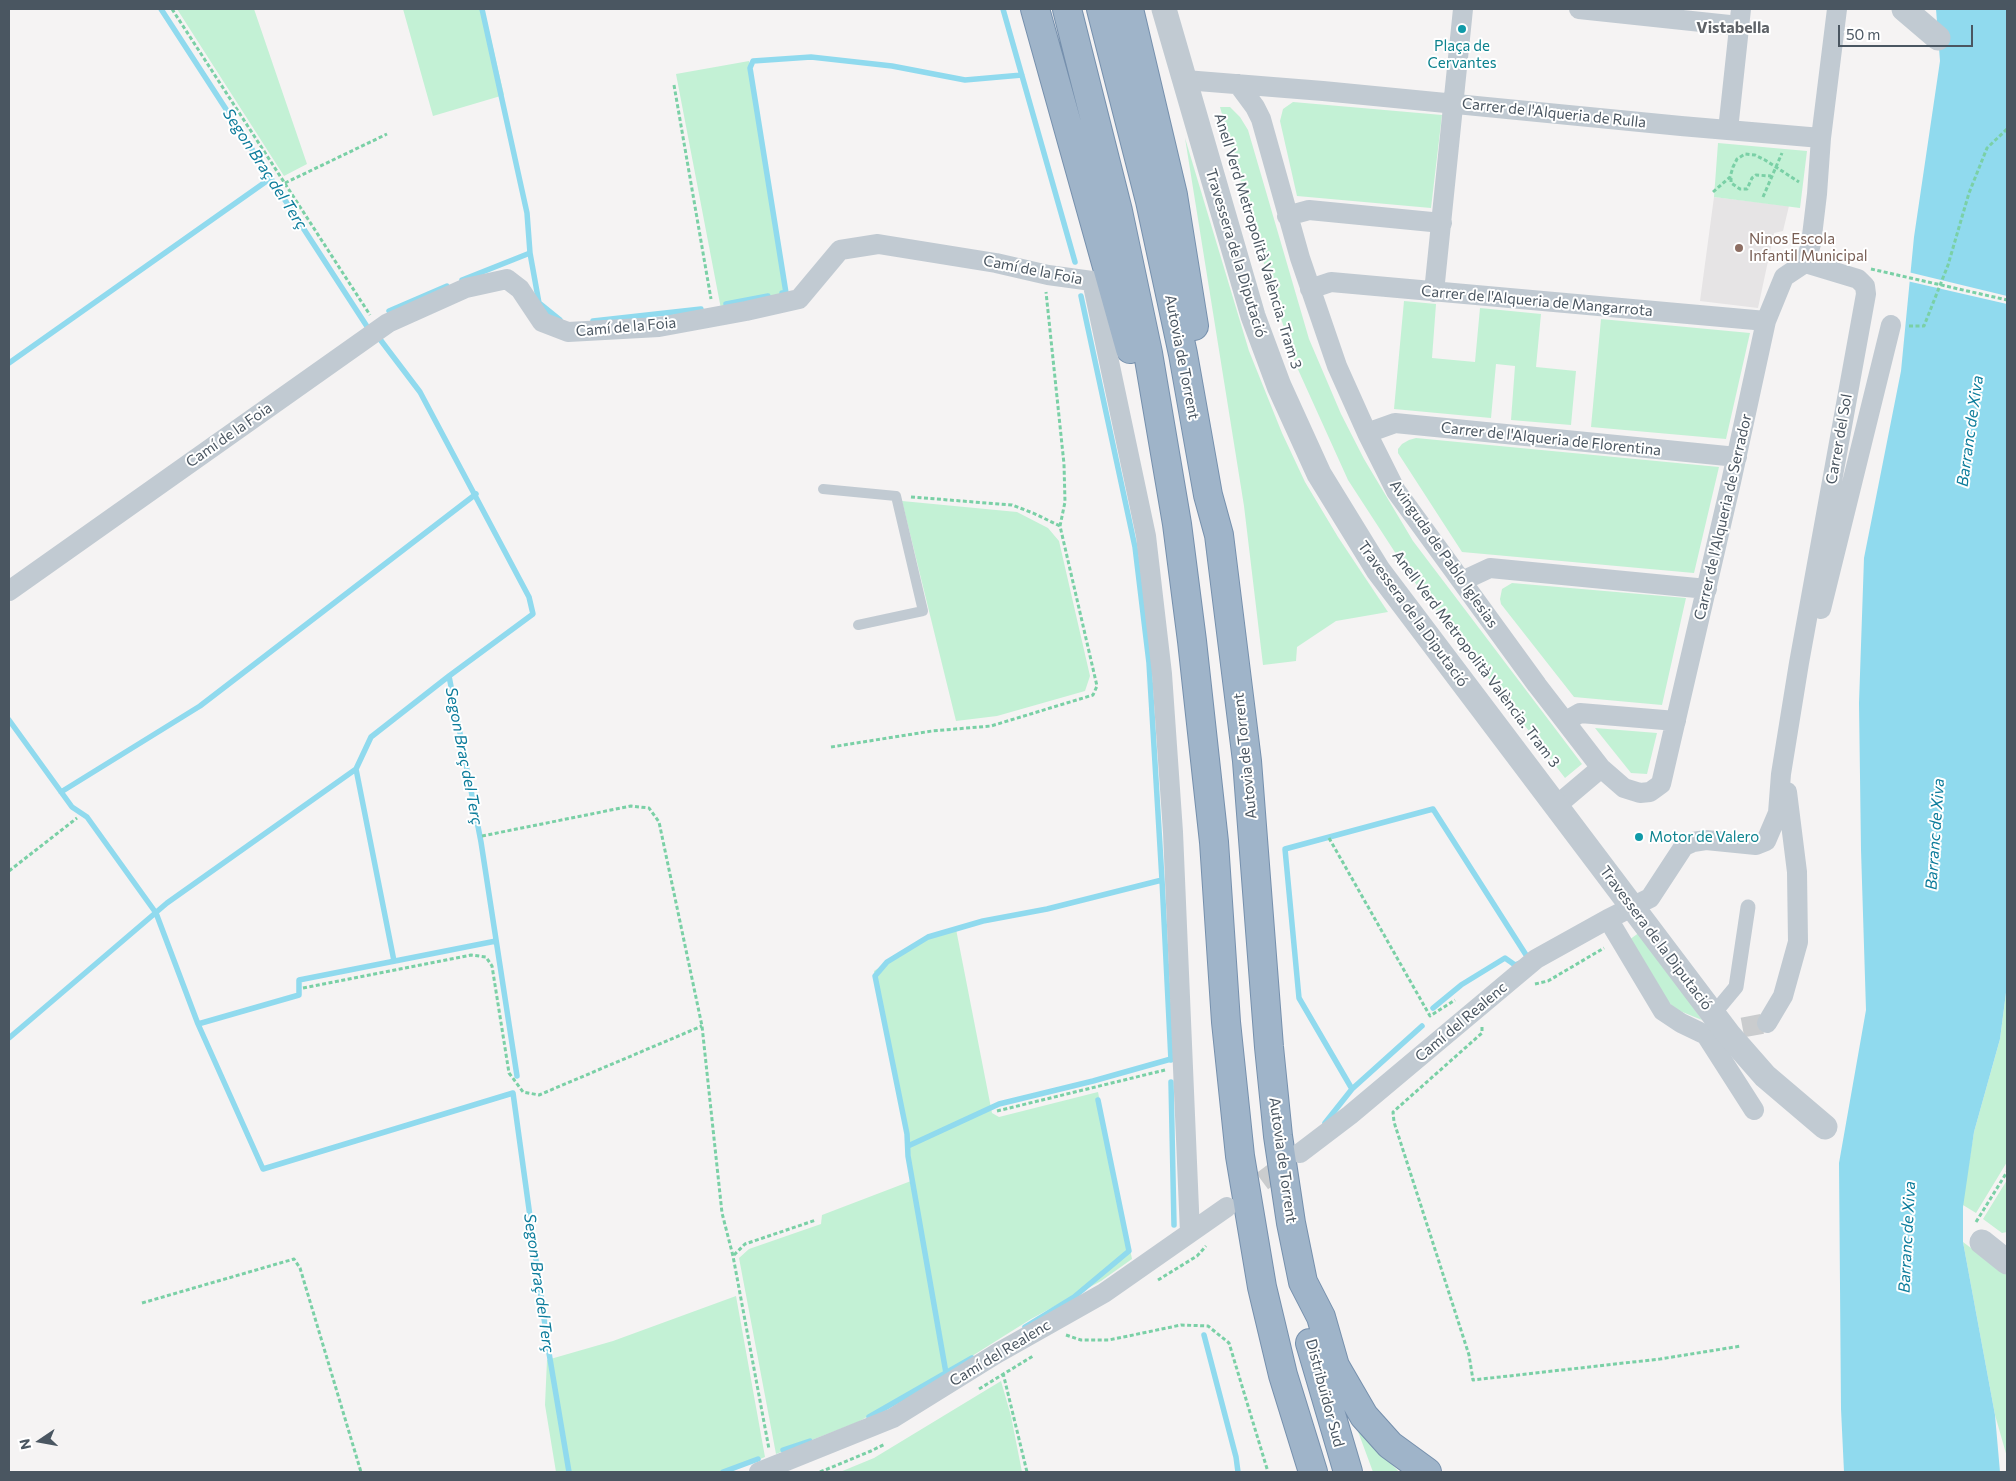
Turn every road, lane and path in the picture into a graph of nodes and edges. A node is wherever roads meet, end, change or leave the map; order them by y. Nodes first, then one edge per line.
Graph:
1 (172, 9) edge
2 (1035, 9) edge
3 (1067, 9) edge
4 (1101, 9) edge
5 (1129, 9) edge
6 (1164, 9) edge
7 (1463, 9) edge
8 (1578, 9) edge
9 (1837, 9) edge
10 (1913, 12) edge
11 (1740, 17) edge
12 (1938, 38) dead end
13 (1185, 80) junction
14 (1238, 84) junction
15 (674, 85) dead end
16 (1288, 88) junction
17 (1454, 103) junction
18 (1261, 119) junction
19 (2007, 129) edge
20 (1728, 130) junction
21 (387, 134) dead end
22 (1821, 138) junction
23 (1784, 149) dead end
24 (1775, 167) junction
25 (1771, 176) junction
26 (1730, 177) junction
27 (285, 183) junction
28 (1803, 185) dead end
29 (1713, 192) dead end
30 (1763, 197) dead end
31 (1287, 216) junction
32 (1442, 223) junction
33 (1805, 263) junction
34 (1871, 269) dead end
35 (1048, 274) junction
36 (1310, 289) junction
37 (1434, 292) junction
38 (2007, 300) edge
39 (714, 317) junction
40 (1766, 322) junction
41 (388, 323) junction
42 (1891, 325) joint
43 (1367, 432) junction
44 (1737, 457) junction
45 (823, 489) dead end
46 (896, 496) junction
47 (1176, 524) junction
48 (1060, 526) junction
49 (1219, 535) junction
50 (1462, 581) junction
51 (1707, 589) junction
52 (9, 591) edge
53 (858, 625) dead end
54 (1800, 657) junction
55 (1566, 721) junction
56 (1676, 721) junction
57 (831, 747) dead end
58 (1601, 768) junction
59 (1781, 774) junction
60 (1661, 784) joint
61 (1556, 806) junction
62 (77, 818) dead end
63 (482, 836) dead end
64 (1329, 838) dead end
65 (9, 871) edge
66 (1633, 906) junction
67 (1748, 907) dead end
68 (1608, 919) junction
69 (1611, 944) dead end
70 (1529, 984) dead end
71 (302, 988) dead end
72 (1712, 1012) junction
73 (1472, 1013) junction
74 (1767, 1023) dead end
75 (702, 1026) junction
76 (1183, 1066) junction
77 (997, 1110) dead end
78 (1754, 1110) dead end
79 (1825, 1127) dead end
80 (1300, 1153) tunnel mouth
81 (2007, 1172) edge
82 (1227, 1207) tunnel mouth
83 (816, 1220) dead end
84 (1190, 1233) junction
85 (1979, 1233) junction
86 (2007, 1240) edge
87 (733, 1256) junction
88 (2007, 1262) edge
89 (1303, 1282) junction
90 (142, 1304) dead end
91 (1057, 1320) junction
92 (1741, 1346) dead end
93 (996, 1354) junction
94 (766, 1470) edge
95 (361, 1472) edge
96 (1027, 1472) edge
97 (1268, 1472) edge
98 (1313, 1472) edge
99 (1348, 1472) edge
100 (1427, 1472) edge

1 - 27 path
2 - 47 highway
3 - 47 highway
4 - 49 highway, Autovia de Torrent
5 - 49 highway
6 - 13 street, Travessera de la Diputació
7 - 17 street
8 - 11 street
9 - 22 street
10 - 12 street
11 - 20 street
13 - 14 street, Carrer de l'Alqueria de Rulla
13 - 61 street, Travessera de la Diputació
14 - 16 street, Carrer de l'Alqueria de Rulla
14 - 18 street, Avinguda de Pablo Iglesias
15 - 39 path
16 - 17 street, Carrer de l'Alqueria de Rulla
16 - 18 street
17 - 20 street, Carrer de l'Alqueria de Rulla
17 - 32 street
18 - 31 street, Avinguda de Pablo Iglesias
19 - 42 path
20 - 22 street, Carrer de l'Alqueria de Rulla
21 - 27 path
22 - 33 street
23 - 24 path
24 - 25 path
24 - 26 path
24 - 28 path
25 - 26 path
25 - 30 path
26 - 29 path
27 - 41 path
31 - 32 street
31 - 36 street, Avinguda de Pablo Iglesias
32 - 37 street
33 - 40 street, Carrer de l'Alqueria de Serrador
33 - 54 street, Carrer del Sol
34 - 38 path, bridge
35 - 39 street, Camí de la Foia
35 - 48 path
35 - 76 street, Camí de la Foia
36 - 37 street, Carrer de l'Alqueria de Mangarrota
36 - 43 street, Avinguda de Pablo Iglesias
37 - 40 street, Carrer de l'Alqueria de Mangarrota
39 - 41 street, Camí de la Foia
40 - 44 street, Carrer de l'Alqueria de Serrador
41 - 52 street, Camí de la Foia
42 - 54 street, Carrer del Sol
43 - 44 street, Carrer de l'Alqueria de Florentina
43 - 50 street, Avinguda de Pablo Iglesias
44 - 51 street, Carrer de l'Alqueria de Serrador
45 - 46 lane
46 - 48 path
46 - 53 lane
47 - 98 highway
48 - 57 path
49 - 89 highway, Autovia de Torrent
50 - 51 street
50 - 55 street, Avinguda de Pablo Iglesias
51 - 56 street, Carrer de l'Alqueria de Serrador
54 - 59 street, Carrer del Sol
55 - 56 street
55 - 58 street, Avinguda de Pablo Iglesias
56 - 60 street, Carrer de l'Alqueria de Serrador
58 - 60 street, Avinguda de Pablo Iglesias
58 - 61 street
59 - 66 street, Carrer del Sol
59 - 74 street
61 - 66 street, Travessera de la Diputació
62 - 65 path
63 - 75 path
64 - 73 path
66 - 68 street, Camí del Realenc
66 - 72 street, Travessera de la Diputació
67 - 72 street
68 - 73 street, Camí del Realenc
68 - 78 street
69 - 70 path
71 - 75 path
72 - 79 street, Travessera de la Diputació
73 - 80 street, Camí del Realenc
73 - 92 path
75 - 87 path
76 - 77 path
76 - 84 street
81 - 85 path
82 - 84 street, Camí del Realenc
83 - 87 path
84 - 91 street, Camí del Realenc
85 - 86 street
85 - 88 street
87 - 94 path
89 - 99 highway, Distribuïdor Sud
89 - 100 highway, Autovia de Torrent
90 - 95 path
91 - 93 street, Camí del Realenc
91 - 97 path
93 - 94 street, Camí del Realenc
93 - 96 path

